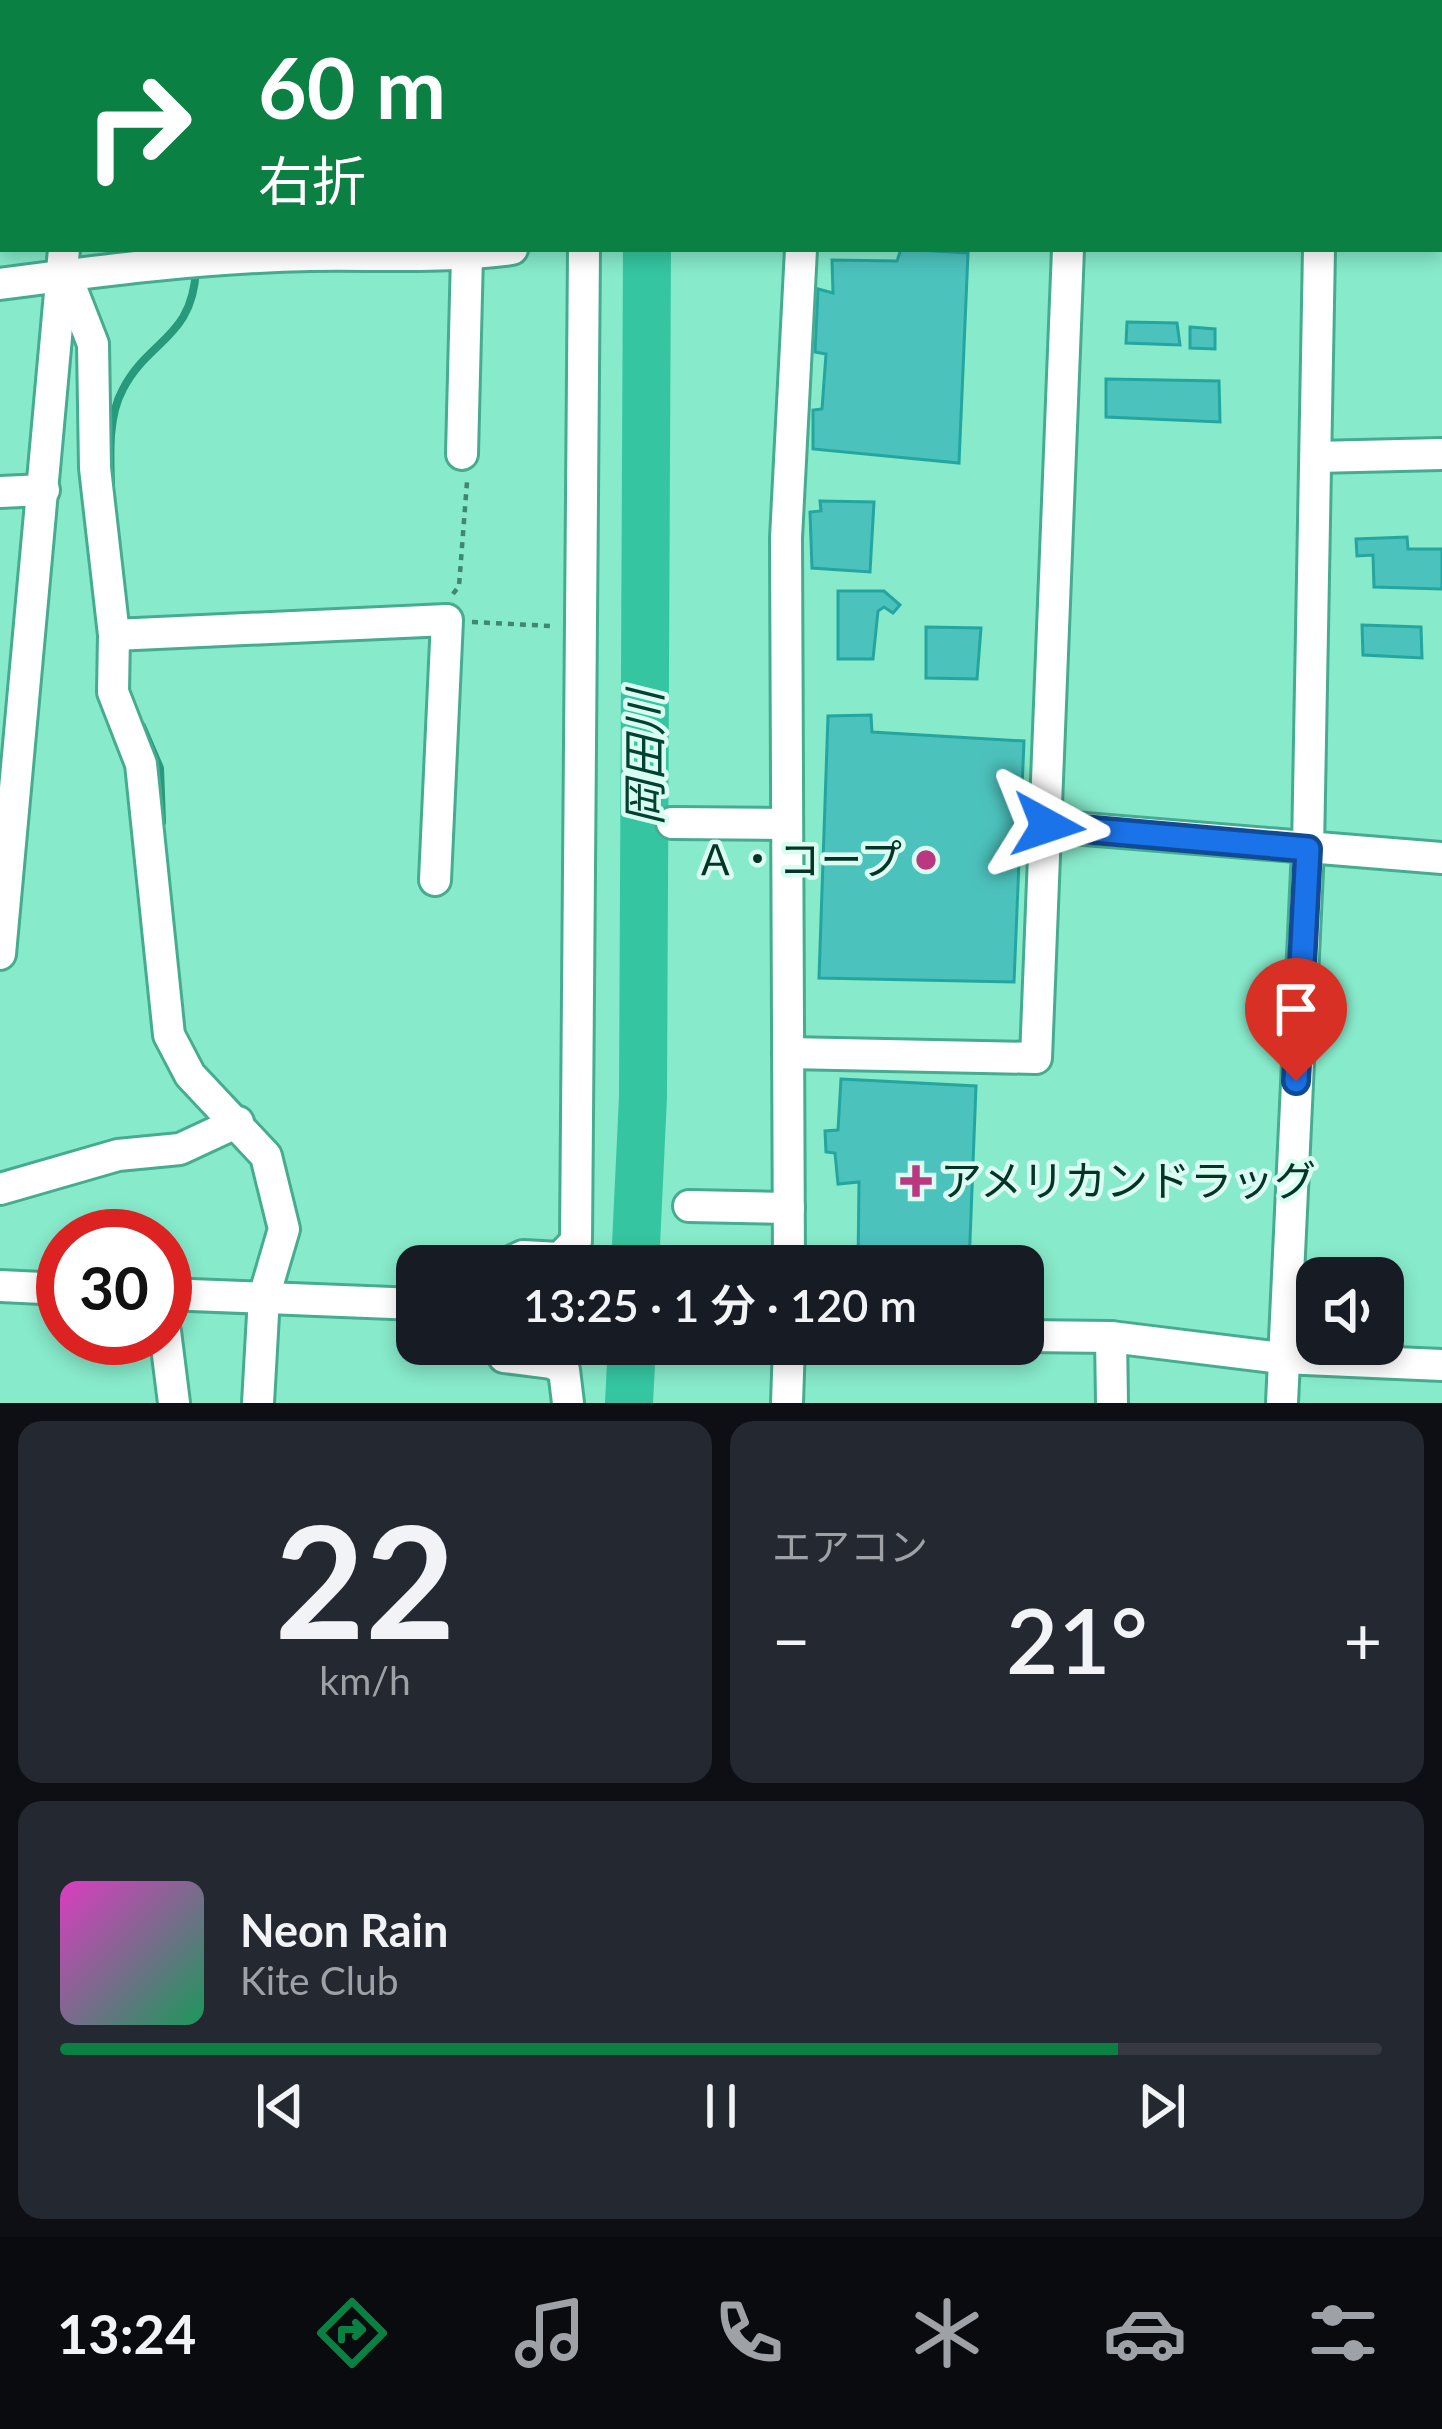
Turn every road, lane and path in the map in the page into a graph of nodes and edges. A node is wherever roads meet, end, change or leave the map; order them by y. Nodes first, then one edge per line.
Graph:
1 (490, 252) edge
2 (584, 252) edge
3 (800, 252) edge
4 (1068, 252) edge
5 (1319, 252) edge
6 (467, 255) junction
7 (65, 262) edge
8 (0, 284) edge
9 (462, 454) joint
10 (1442, 454) edge
11 (1316, 458) junction
12 (44, 490) junction
13 (0, 491) edge
14 (447, 620) junction
15 (580, 628) junction
16 (114, 635) junction
17 (672, 823) dead end
18 (786, 824) junction
19 (1048, 826) junction
20 (1308, 849) junction
21 (1442, 858) edge
22 (435, 880) dead end
23 (0, 953) edge
24 (788, 1053) junction
25 (238, 1122) junction
26 (0, 1189) edge
27 (689, 1206) dead end
28 (789, 1208) junction
29 (572, 1245) edge
30 (789, 1245) edge
31 (0, 1286) edge
32 (36, 1288) edge
33 (192, 1295) edge
34 (264, 1298) junction
35 (396, 1303) edge
36 (1044, 1336) edge
37 (1111, 1337) junction
38 (1282, 1358) junction
39 (169, 1365) edge
40 (555, 1365) edge
41 (788, 1365) edge
42 (1442, 1366) edge
43 (174, 1403) edge
44 (258, 1403) edge
45 (568, 1403) edge
46 (787, 1403) edge
47 (1112, 1403) edge
48 (1282, 1403) edge

1 - 6 street
2 - 15 street
3 - 18 street
4 - 19 street
5 - 11 street
6 - 7 street
6 - 9 street
7 - 8 street
7 - 12 street
7 - 16 street
9 - 14 path
10 - 11 street
11 - 20 street
12 - 13 street
12 - 23 street
14 - 15 path
14 - 16 street
14 - 22 street
15 - 29 street
16 - 25 street
17 - 18 street
18 - 24 street
19 - 20 street
19 - 24 street
20 - 21 street
20 - 38 street
24 - 28 street
25 - 26 street
25 - 34 street
27 - 28 street
28 - 30 street
31 - 32 street
33 - 34 street
34 - 35 street
34 - 44 street
36 - 37 street
37 - 38 street
37 - 47 street
38 - 42 street
38 - 48 street
39 - 43 street
40 - 45 street
41 - 46 street

